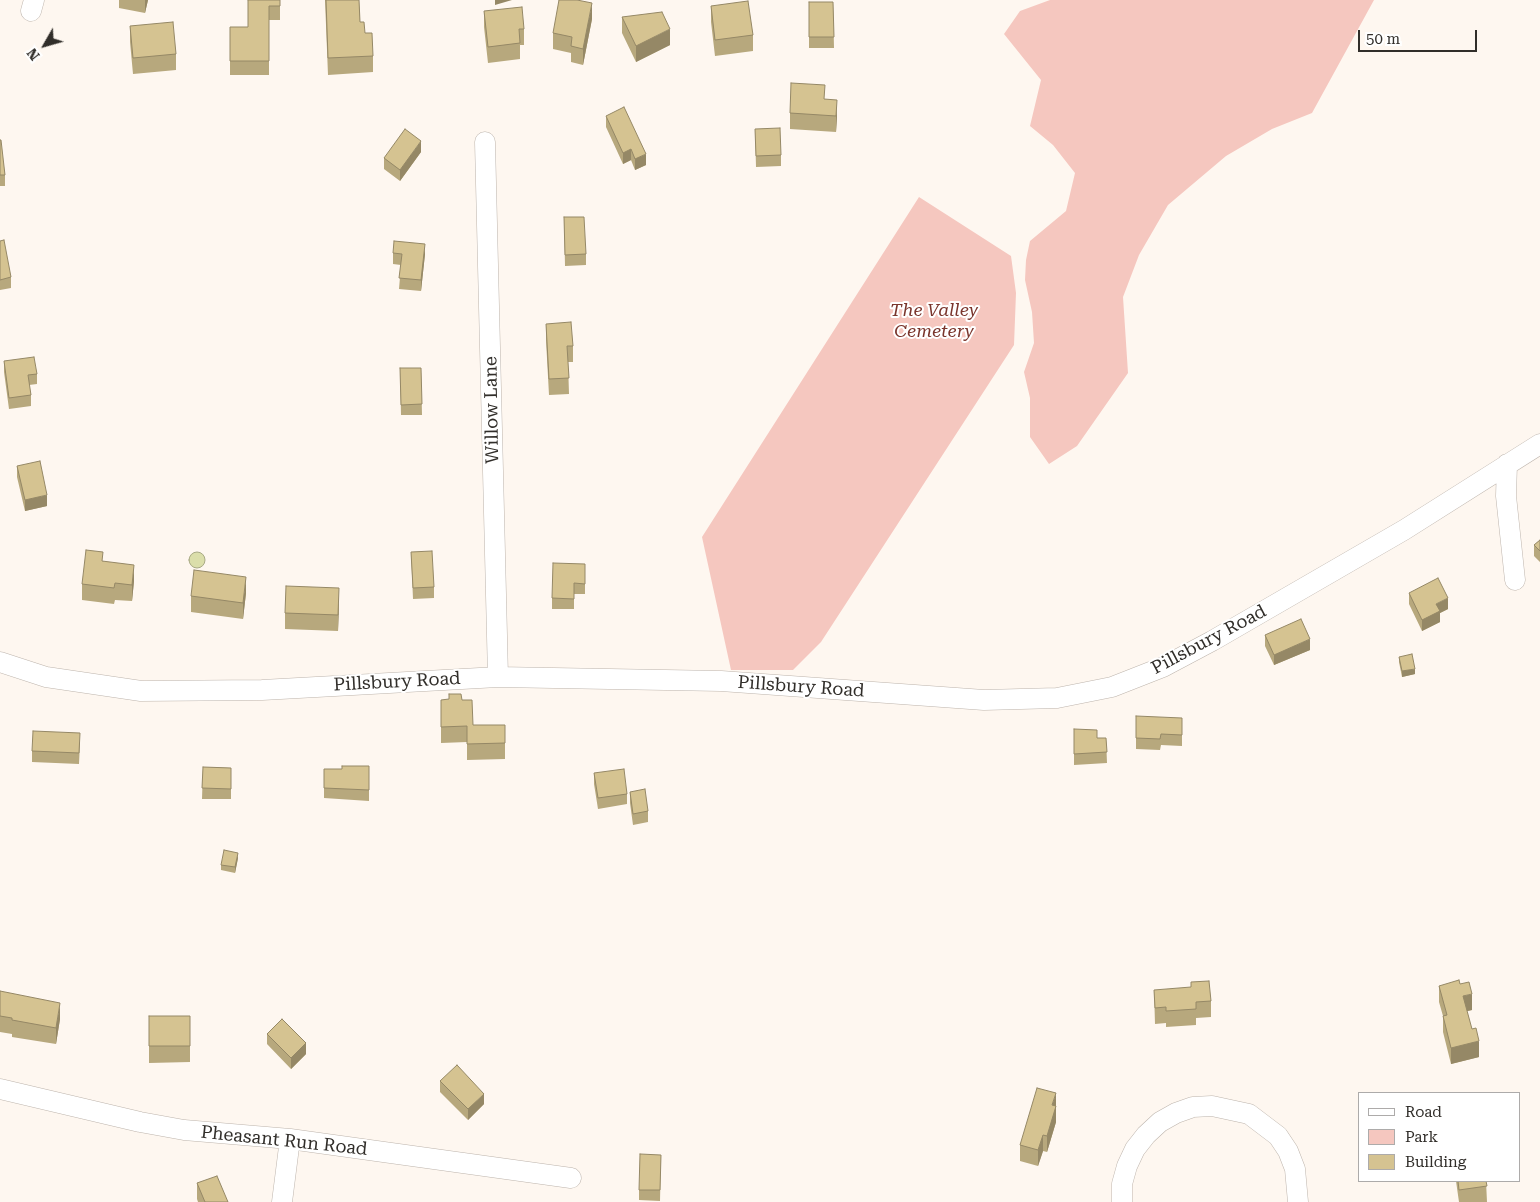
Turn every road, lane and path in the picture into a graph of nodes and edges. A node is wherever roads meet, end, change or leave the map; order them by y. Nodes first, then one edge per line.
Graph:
1 (485, 142) dead end
2 (1540, 444) edge
3 (1507, 464) junction
4 (1515, 580) dead end
5 (0, 662) edge
6 (498, 677) junction
7 (0, 1089) edge
8 (290, 1139) junction
9 (571, 1178) dead end
10 (282, 1202) edge
11 (1122, 1202) edge
12 (1298, 1202) edge

1 - 6 street, Willow Lane
2 - 3 street, Pillsbury Road
3 - 4 street
3 - 6 street, Pillsbury Road
5 - 6 street, Pillsbury Road
7 - 8 street, Pheasant Run Road
8 - 9 street, Pheasant Run Road
8 - 10 street
11 - 12 street

